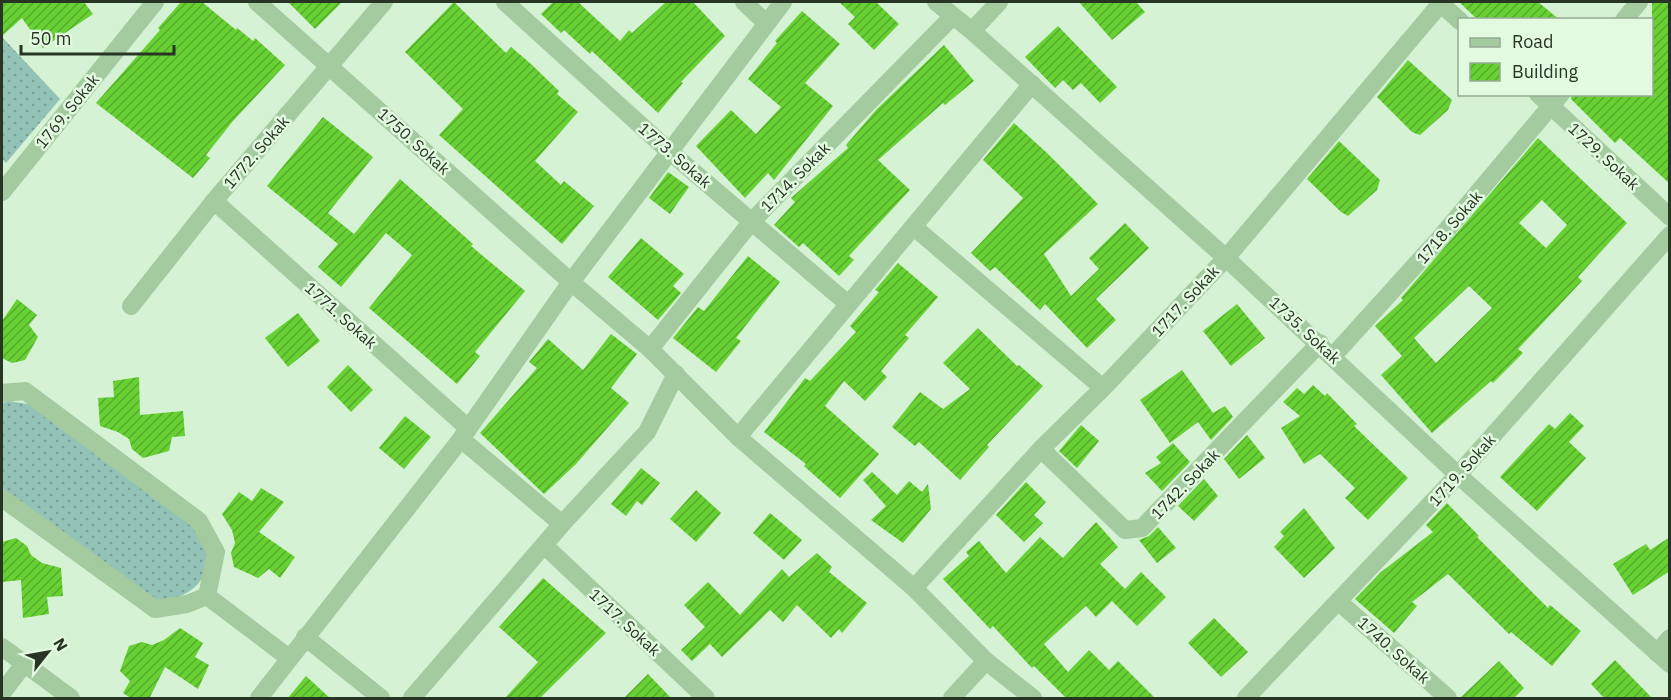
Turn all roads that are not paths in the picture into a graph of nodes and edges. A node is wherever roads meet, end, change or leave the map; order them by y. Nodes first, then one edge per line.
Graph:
1 (155, 2) edge
2 (257, 2) edge
3 (384, 2) edge
4 (505, 2) edge
5 (744, 2) edge
6 (783, 2) edge
7 (936, 2) edge
8 (999, 2) edge
9 (1441, 2) edge
10 (1639, 2) edge
11 (953, 16) junction
12 (1626, 18) edge
13 (1458, 19) edge
14 (766, 23) junction
15 (972, 31) junction
16 (330, 66) junction
17 (1032, 84) junction
18 (1550, 99) edge
19 (669, 151) junction
20 (3, 186) edge
21 (214, 201) junction
22 (1670, 217) edge
23 (752, 221) junction
24 (914, 227) junction
25 (1670, 235) edge
26 (1226, 258) junction
27 (571, 282) junction
28 (848, 304) junction
29 (131, 306) dead end
30 (650, 349) junction
31 (1326, 349) junction
32 (676, 374) junction
33 (1103, 388) junction
34 (2, 393) edge
35 (465, 434) junction
36 (738, 437) junction
37 (1041, 448) junction
38 (1458, 475) junction
39 (2, 498) edge
40 (562, 524) junction
41 (544, 546) junction
42 (914, 588) junction
43 (207, 596) junction
44 (1339, 602) junction
45 (305, 637) junction
46 (1670, 638) edge
47 (2, 647) edge
48 (289, 658) junction
49 (1664, 658) edge
50 (986, 661) junction
51 (24, 664) junction
52 (2, 693) edge
53 (71, 699) edge
54 (259, 699) edge
55 (381, 699) edge
56 (412, 699) edge
57 (706, 699) edge
58 (952, 699) edge
59 (1033, 699) edge
60 (1246, 699) edge
61 (1448, 699) edge

1 - 20 street, 1769. Sokak
2 - 16 street, 1750. Sokak
3 - 16 street, 1772. Sokak
4 - 19 street, 1773. Sokak
5 - 14 street
6 - 14 street
7 - 11 street, 1735. Sokak
8 - 15 street
9 - 13 street
9 - 26 street, 1717. Sokak
10 - 12 street
11 - 15 street, 1735. Sokak
11 - 23 street, 1714. Sokak
14 - 19 street
15 - 17 street, 1735. Sokak
16 - 21 street, 1772. Sokak
16 - 27 street, 1750. Sokak
17 - 24 street
17 - 26 street, 1735. Sokak
18 - 22 street, 1729. Sokak
18 - 31 street, 1718. Sokak
19 - 23 street, 1773. Sokak
19 - 27 street
21 - 29 street, 1772. Sokak
21 - 35 street, 1771. Sokak
23 - 28 street, 1773. Sokak
23 - 30 street, 1714. Sokak
24 - 28 street
24 - 33 street
25 - 38 street, 1719. Sokak
26 - 31 street, 1735. Sokak
26 - 33 street, 1717. Sokak
27 - 30 street, 1750. Sokak
27 - 35 street
28 - 36 street
30 - 32 street, 1750. Sokak
31 - 37 street, 1742. Sokak
31 - 38 street, 1735. Sokak
32 - 36 street, 1750. Sokak
32 - 40 street
33 - 37 street, 1717. Sokak
34 - 43 street
35 - 40 street, 1771. Sokak
35 - 45 street
36 - 42 street, 1750. Sokak
37 - 42 street, 1717. Sokak
38 - 44 street, 1719. Sokak
38 - 49 street, 1735. Sokak
39 - 43 street
40 - 41 street
41 - 56 street
41 - 57 street, 1717. Sokak
42 - 50 street, 1750. Sokak
43 - 48 street
44 - 60 street, 1719. Sokak
44 - 61 street, 1740. Sokak
45 - 48 street
45 - 55 street
46 - 49 street
47 - 51 street
48 - 54 street
50 - 58 street
50 - 59 street, 1750. Sokak
51 - 52 street
51 - 53 street

